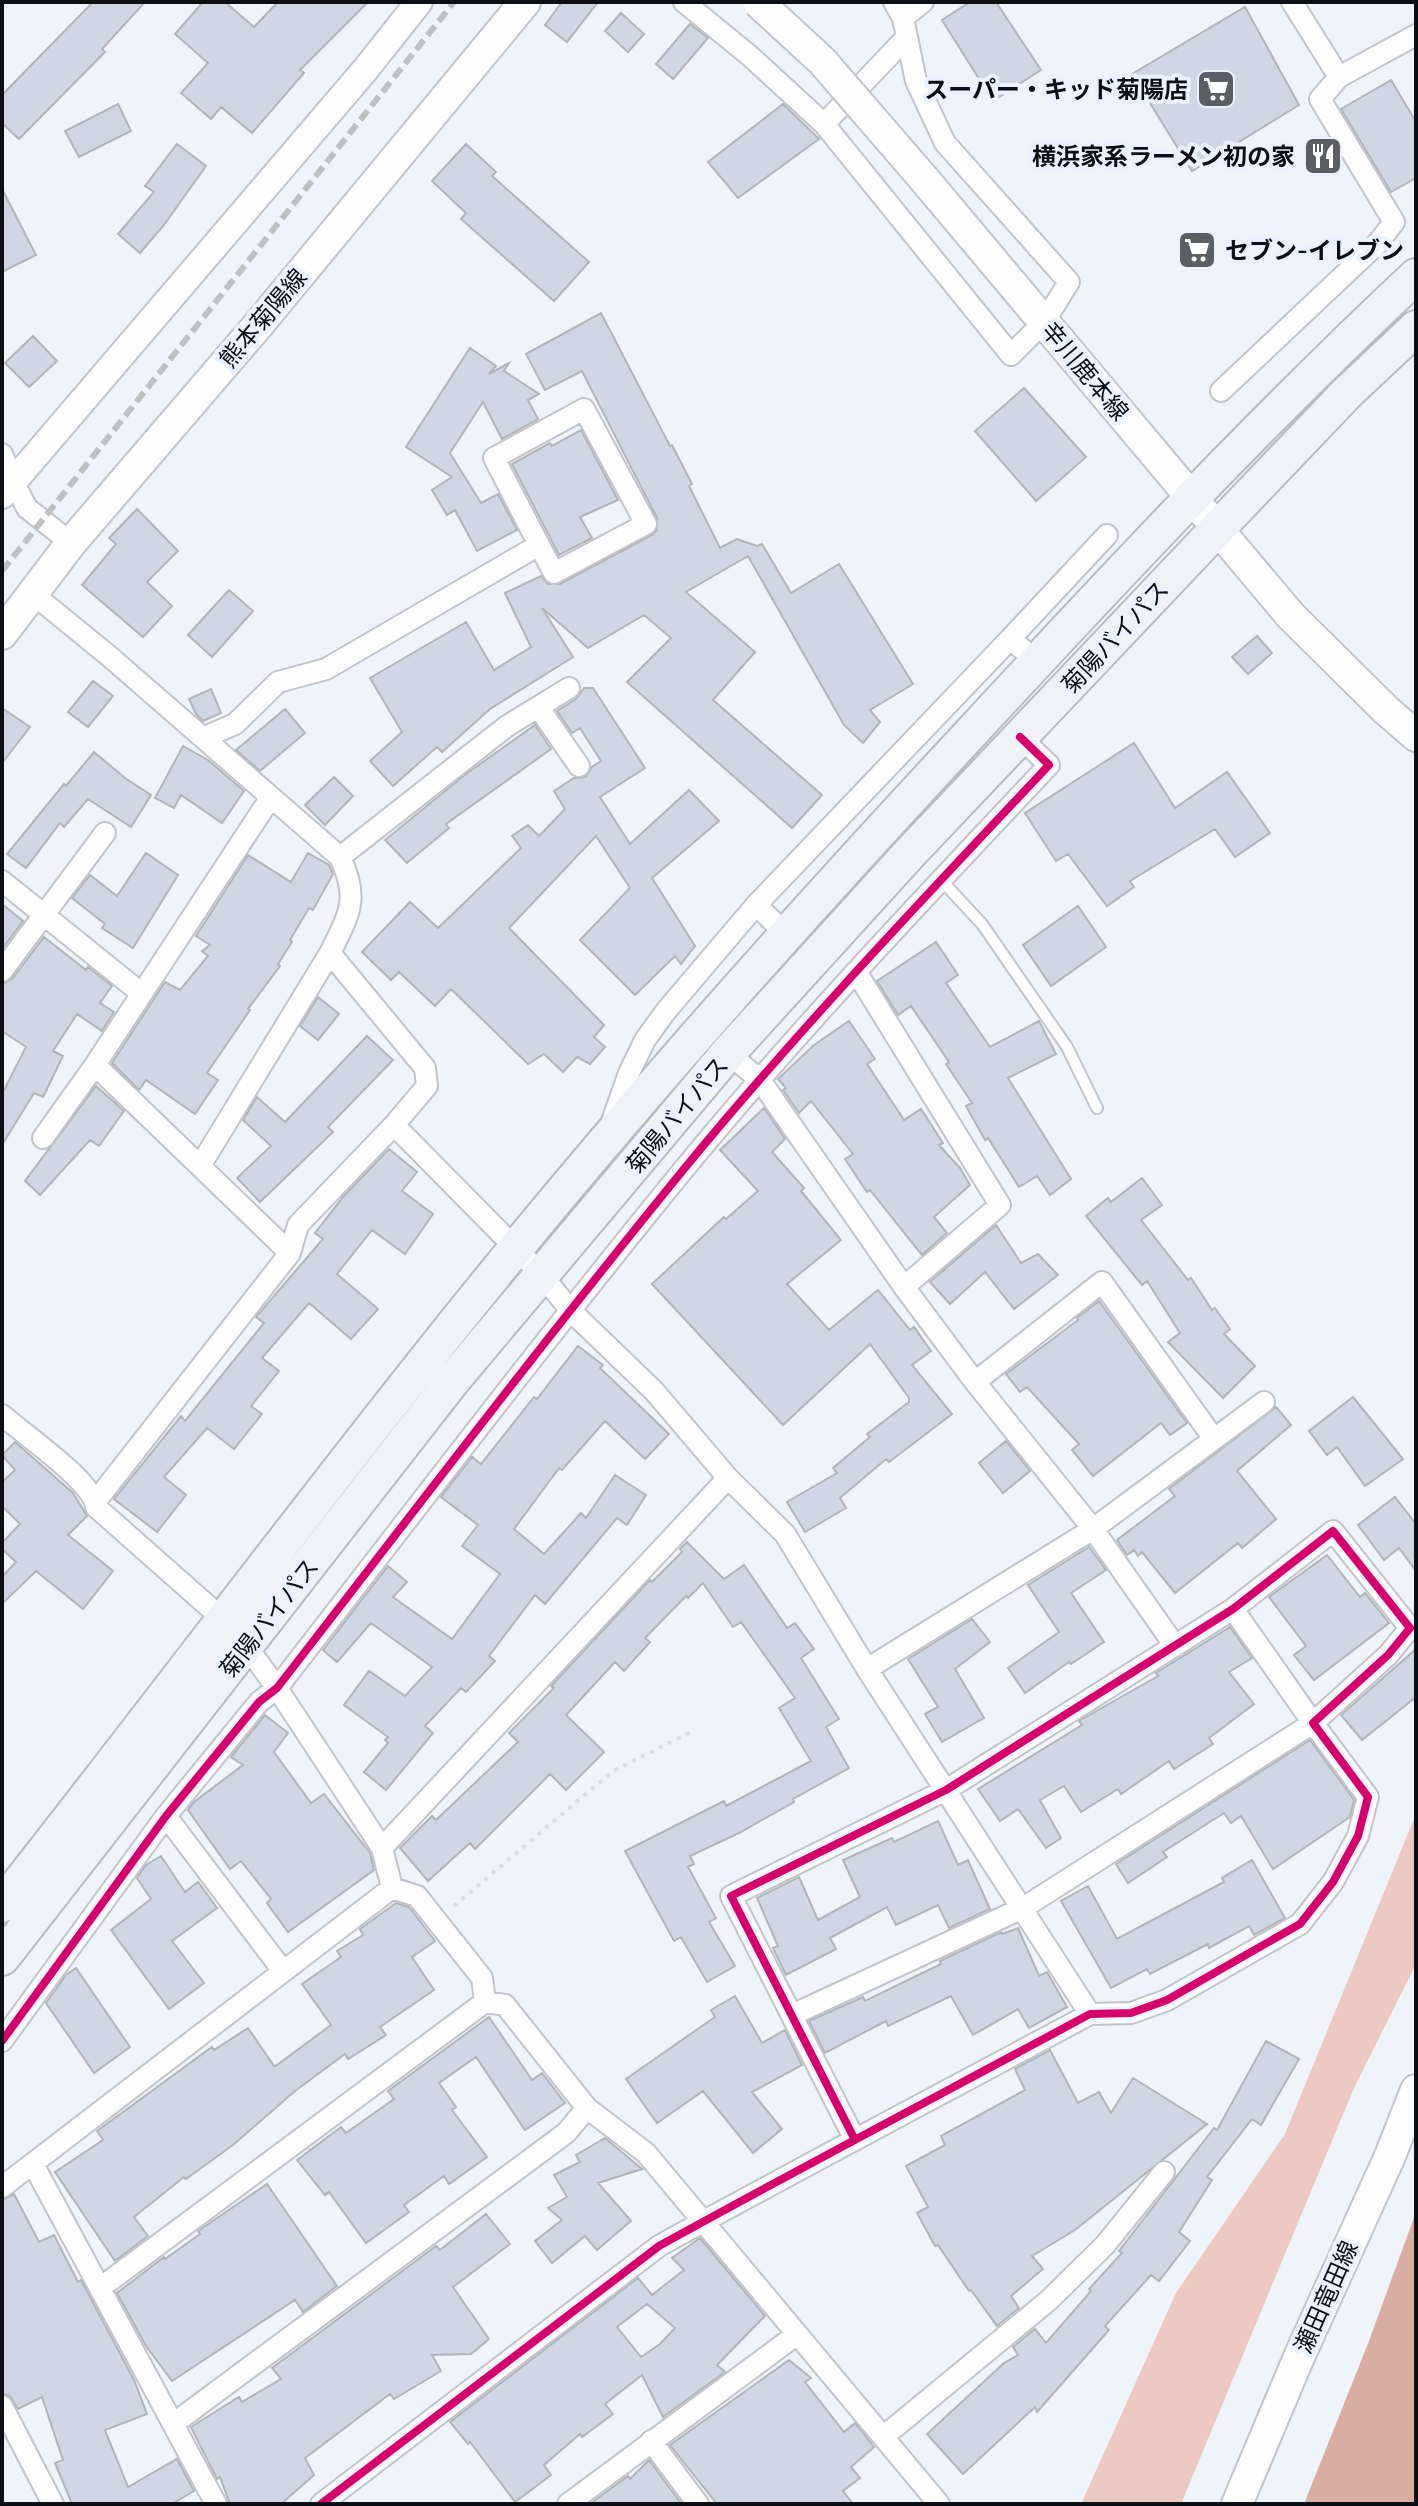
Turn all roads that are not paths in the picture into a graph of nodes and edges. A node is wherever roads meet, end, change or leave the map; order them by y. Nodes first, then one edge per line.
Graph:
1 (419, 2) edge
2 (525, 2) edge
3 (684, 2) edge
4 (758, 2) edge
5 (923, 2) edge
6 (1292, 2) edge
7 (901, 19) edge
8 (1416, 35) edge
9 (1339, 77) junction
10 (824, 124) junction
11 (1416, 276) edge
12 (1044, 322) junction
13 (1416, 328) edge
14 (1221, 391) dead end
15 (2, 454) edge
16 (7, 488) edge
17 (1194, 498) junction
18 (1219, 527) junction
19 (1107, 535) dead end
20 (71, 543) junction
21 (539, 545) junction
22 (33, 594) junction
23 (2, 634) edge
24 (1010, 639) junction
25 (1037, 661) junction
26 (569, 688) dead end
27 (539, 708) junction
28 (1416, 736) edge
29 (1020, 737) junction
30 (203, 738) junction
31 (579, 766) dead end
32 (271, 797) junction
33 (105, 833) dead end
34 (340, 857) junction
35 (941, 880) junction
36 (2, 881) edge
37 (756, 905) junction
38 (44, 915) junction
39 (785, 933) junction
40 (330, 953) junction
41 (2, 971) edge
42 (857, 973) junction
43 (141, 993) junction
44 (728, 1053) junction
45 (95, 1065) junction
46 (760, 1080) junction
47 (1097, 1108) dead end
48 (394, 1125) junction
49 (43, 1138) dead end
50 (605, 1140) junction
51 (200, 1166) junction
52 (517, 1249) junction
53 (290, 1253) junction
54 (542, 1275) junction
55 (904, 1287) junction
56 (571, 1311) junction
57 (975, 1382) junction
58 (1264, 1402) dead end
59 (6, 1425) edge
60 (1214, 1439) junction
61 (728, 1478) junction
62 (96, 1501) junction
63 (1093, 1529) junction
64 (1233, 1609) junction
65 (225, 1620) junction
66 (1175, 1646) junction
67 (247, 1647) junction
68 (867, 1669) junction
69 (277, 1688) junction
70 (1313, 1723) junction
71 (946, 1790) junction
72 (166, 1816) junction
73 (382, 1848) junction
74 (392, 1888) junction
75 (2, 1905) edge
76 (1023, 1908) junction
77 (2, 1958) edge
78 (283, 1971) junction
79 (485, 2002) junction
80 (1090, 2014) junction
81 (792, 2015) junction
82 (2, 2041) edge
83 (1416, 2090) edge
84 (587, 2108) junction
85 (855, 2140) junction
86 (33, 2164) junction
87 (1164, 2172) dead end
88 (2, 2187) edge
89 (705, 2220) junction
90 (100, 2288) junction
91 (796, 2335) junction
92 (2, 2406) edge
93 (173, 2424) junction
94 (883, 2437) junction
95 (651, 2441) junction
96 (53, 2504) edge
97 (216, 2504) edge
98 (321, 2504) edge
99 (568, 2504) edge
100 (698, 2504) edge
101 (939, 2504) edge
102 (1237, 2504) edge

1 - 16 street
2 - 20 main road, 熊本菊陽線
3 - 10 street
4 - 12 main road, 辛川鹿本線, bridge
5 - 7 street
6 - 9 street
7 - 10 street
7 - 12 street
8 - 9 street
9 - 14 street
10 - 12 street
11 - 17 highway, 菊陽バイパス
12 - 17 main road, 辛川鹿本線
13 - 18 highway, 菊陽バイパス
15 - 16 street
16 - 20 street
17 - 18 main road, 辛川鹿本線
17 - 25 highway, 菊陽バイパス
18 - 28 main road, 辛川鹿本線
18 - 29 highway, 菊陽バイパス
19 - 24 street
20 - 22 main road, 熊本菊陽線
21 - 21 street
21 - 30 street
22 - 23 main road, 熊本菊陽線
22 - 30 street
24 - 25 street
24 - 37 street
25 - 39 highway, 菊陽バイパス
26 - 27 street
27 - 31 street
27 - 34 street
29 - 35 street
29 - 44 highway, 菊陽バイパス
30 - 32 street
32 - 34 street
32 - 43 street
33 - 38 street
34 - 40 street
35 - 42 street
35 - 47 lane
36 - 38 street
37 - 39 street
37 - 50 street
38 - 41 street
38 - 43 street
39 - 50 highway, 菊陽バイパス
40 - 48 street
40 - 51 street
42 - 46 street
42 - 55 street
43 - 45 street
44 - 46 street
44 - 54 highway, 菊陽バイパス
45 - 49 street
45 - 51 street
46 - 55 street
46 - 56 street
48 - 52 street
48 - 53 street
50 - 52 highway, 菊陽バイパス
51 - 53 street
52 - 54 street
52 - 65 highway, 菊陽バイパス
53 - 62 street
54 - 56 street
54 - 67 highway, 菊陽バイパス
55 - 57 street
56 - 61 street
56 - 69 street
57 - 60 street
57 - 63 street
58 - 60 street
59 - 62 street
60 - 63 street
61 - 68 street
61 - 73 street
62 - 65 street
63 - 66 street
63 - 68 street
64 - 66 street
64 - 70 street
64 - 70 street
65 - 67 street
65 - 75 highway, 菊陽バイパス
66 - 71 street
67 - 69 street
67 - 77 highway, 菊陽バイパス
68 - 71 street
69 - 72 street
69 - 73 street
70 - 76 street
70 - 80 street
71 - 76 street
71 - 81 street
72 - 78 street
72 - 82 street
73 - 74 street
74 - 78 street
74 - 79 street
76 - 80 street
76 - 81 street
78 - 86 street
79 - 84 street
79 - 90 street
80 - 85 street
81 - 85 street
83 - 102 main road, 瀬田竜田線
84 - 89 street
84 - 93 street
85 - 89 street
86 - 88 street
86 - 90 street
87 - 94 street
89 - 91 street
89 - 98 street
90 - 93 street
91 - 94 street
91 - 95 street
92 - 96 street
93 - 97 street
94 - 101 street
95 - 99 street
95 - 100 street

